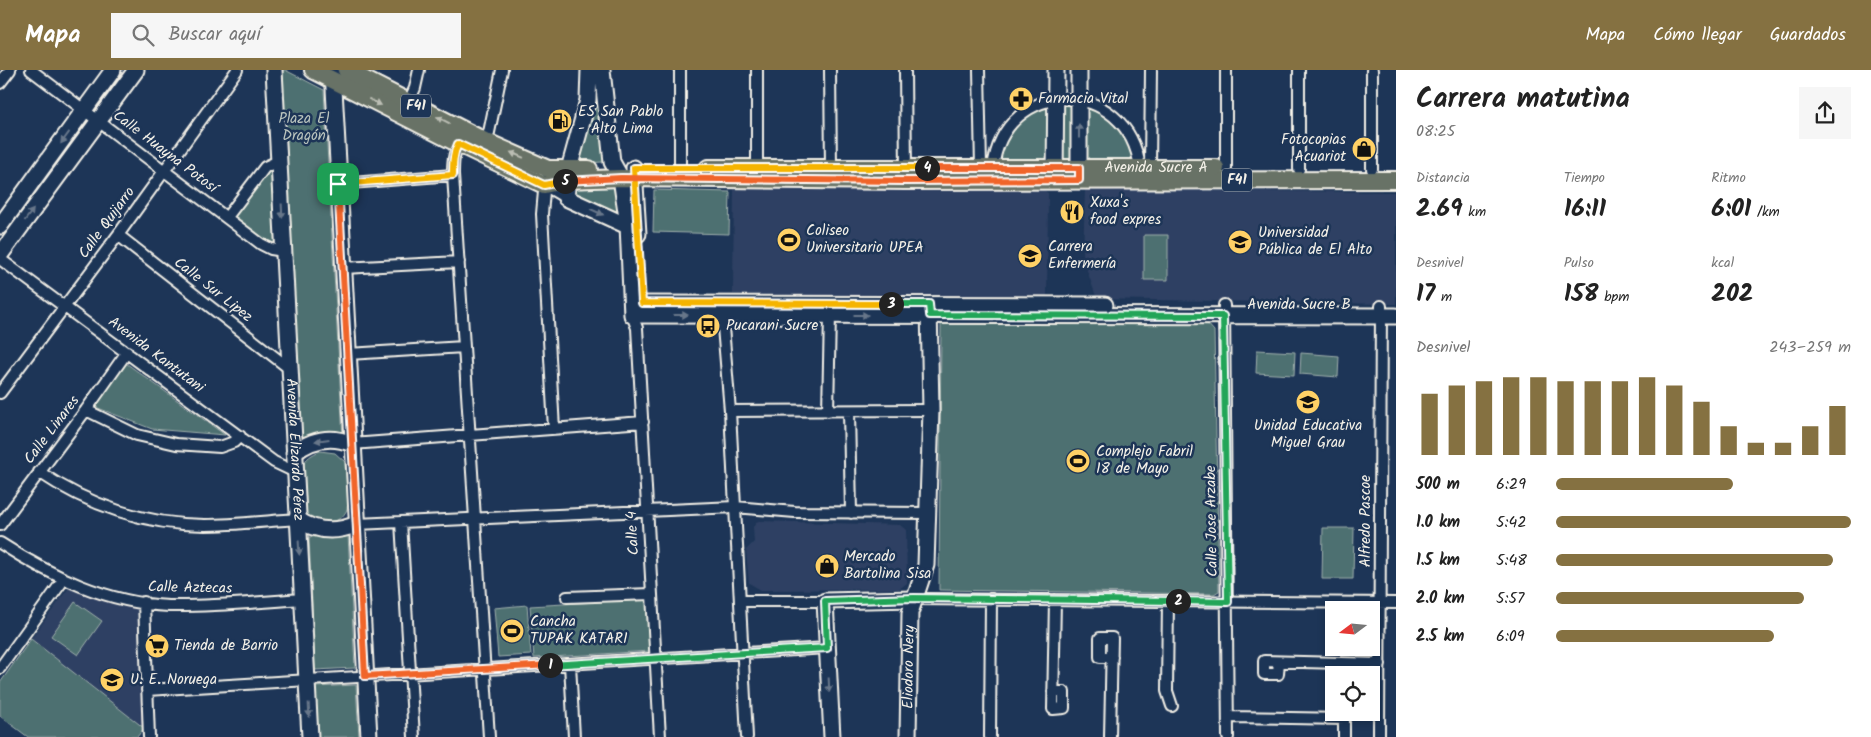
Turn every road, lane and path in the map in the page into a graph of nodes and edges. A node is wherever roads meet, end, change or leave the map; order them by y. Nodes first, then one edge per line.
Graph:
1 (10, 70) edge
2 (31, 70) edge
3 (113, 70) edge
4 (136, 70) edge
5 (237, 70) edge
6 (274, 70) edge
7 (313, 70) edge
8 (346, 70) edge
9 (419, 70) edge
10 (502, 70) edge
11 (680, 70) edge
12 (756, 70) edge
13 (830, 70) edge
14 (905, 70) edge
15 (980, 70) edge
16 (1056, 70) edge
17 (1078, 70) edge
18 (1151, 70) edge
19 (1226, 70) edge
20 (1300, 70) edge
21 (1372, 70) edge
22 (598, 72) edge
23 (332, 75) edge
24 (0, 83) edge
25 (1056, 99) junction
26 (1079, 99) junction
27 (408, 102) junction
28 (85, 111) junction
29 (99, 121) junction
30 (487, 142) junction
31 (458, 144) junction
32 (980, 150) junction
33 (280, 162) junction
34 (990, 162) junction
35 (548, 168) junction
36 (680, 168) junction
37 (758, 168) junction
38 (831, 168) junction
39 (1145, 168) junction
40 (1226, 168) junction
41 (1299, 169) junction
42 (1372, 169) junction
43 (1396, 169) edge
44 (163, 171) junction
45 (626, 173) junction
46 (906, 174) junction
47 (1056, 174) junction
48 (1079, 174) junction
49 (453, 175) junction
50 (568, 175) junction
51 (1396, 180) edge
52 (338, 184) junction
53 (544, 185) junction
54 (566, 198) junction
55 (227, 217) junction
56 (0, 226) edge
57 (633, 228) junction
58 (118, 235) junction
59 (284, 251) junction
60 (0, 255) edge
61 (0, 259) edge
62 (459, 262) junction
63 (343, 268) junction
64 (64, 305) junction
65 (929, 310) junction
66 (1224, 310) junction
67 (1388, 311) edge
68 (637, 313) junction
69 (722, 315) junction
70 (830, 315) junction
71 (464, 348) junction
72 (127, 352) junction
73 (348, 354) junction
74 (290, 369) junction
75 (0, 393) edge
76 (86, 410) junction
77 (931, 410) junction
78 (730, 411) junction
79 (828, 411) junction
80 (849, 411) junction
81 (643, 422) junction
82 (554, 429) junction
83 (469, 435) junction
84 (240, 436) junction
85 (352, 444) junction
86 (294, 453) junction
87 (39, 472) junction
88 (295, 472) junction
89 (735, 507) junction
90 (647, 511) junction
91 (851, 513) junction
92 (927, 513) junction
93 (475, 518) junction
94 (297, 519) junction
95 (402, 522) junction
96 (357, 524) junction
97 (0, 525) edge
98 (0, 543) edge
99 (64, 579) junction
100 (651, 594) junction
101 (567, 598) dead end
102 (914, 598) junction
103 (302, 599) junction
104 (991, 599) junction
105 (1055, 600) junction
106 (740, 601) junction
107 (825, 601) junction
108 (1168, 601) junction
109 (144, 602) junction
110 (1228, 602) junction
111 (1325, 603) edge
112 (1380, 603) joint
113 (1396, 603) edge
114 (827, 648) junction
115 (743, 653) junction
116 (1380, 656) edge
117 (1112, 657) dead end
118 (655, 658) junction
119 (1278, 662) dead end
120 (570, 664) junction
121 (1380, 664) junction
122 (0, 668) edge
123 (484, 669) junction
124 (410, 674) junction
125 (365, 676) junction
126 (307, 680) junction
127 (147, 690) junction
128 (1053, 692) dead end
129 (1172, 706) dead end
130 (1228, 717) junction
131 (149, 737) edge
132 (310, 737) edge
133 (369, 737) edge
134 (414, 737) edge
135 (489, 737) edge
136 (574, 737) edge
137 (660, 737) edge
138 (747, 737) edge
139 (832, 737) edge
140 (908, 737) edge
141 (990, 737) edge
142 (1110, 737) edge
143 (1228, 737) edge
144 (1344, 737) edge
145 (1379, 737) edge

1 - 24 street
2 - 28 street, Calle Huayna Potosí
3 - 28 street
4 - 29 street
5 - 44 street, Calle Quijarro
6 - 33 street, Avenida Elizardo Pérez
7 - 23 main road, F41
8 - 27 main road, F41
9 - 27 street
10 - 30 street
11 - 36 street
12 - 37 street
13 - 38 street
14 - 46 street
15 - 32 street
16 - 25 street
17 - 26 street
18 - 39 street
19 - 40 street
20 - 41 street
21 - 42 street
22 - 45 street
22 - 50 street
23 -> 31 main road, F41
23 - 52 street
25 - 26 street
25 - 34 street
25 - 47 street
26 - 39 street
48 -> 26 street
30 -> 27 main road, F41
28 - 29 street, Calle Huayna Potosí
28 -> 56 street
29 - 44 street, Calle Huayna Potosí
60 -> 29 street
35 -> 30 main road, F41
31 - 49 street
31 - 53 main road, F41
32 - 34 street
32 - 34 street
33 - 55 street
33 -> 59 street, Avenida Elizardo Pérez
34 - 46 main road, Avenida Sucre A / F41
34 - 47 main road, Avenida Sucre A / F41
35 - 50 main road, F41
35 - 53 street
36 - 37 main road, Avenida Sucre A / F41
36 - 45 main road, Avenida Sucre A / F41
37 - 38 main road, Avenida Sucre A / F41
38 - 46 main road, Avenida Sucre A / F41
39 - 40 main road, Avenida Sucre A / F41
39 - 48 main road, Avenida Sucre A / F41
40 - 41 main road, Avenida Sucre A / F41
41 - 42 main road, Avenida Sucre A / F41
42 - 43 main road, Avenida Sucre A / F41
44 - 55 street, Calle Huayna Potosí
44 - 58 street, Calle Quijarro
45 - 46 main road, Avenida Sucre A / F41
45 - 50 main road, F41
45 - 57 street
46 - 47 main road, Avenida Sucre A / F41
47 - 48 main road, Avenida Sucre A / F41
48 - 51 main road, Avenida Sucre A / F41
49 - 52 street
49 - 62 street
50 - 53 main road, F41
50 - 54 street
52 - 63 street
53 - 54 street
53 - 82 street
54 -> 57 street
55 - 59 street, Calle Huayna Potosí
57 - 68 street
58 - 64 street, Calle Quijarro
58 - 74 street, Calle Sur Lipez
59 - 74 street, Avenida Elizardo Pérez
61 - 64 street, Avenida Kantutani
62 - 63 street
62 - 71 street
63 - 73 street
64 - 72 street, Avenida Kantutani
64 - 75 street, Calle Quijarro
65 - 66 street, Avenida Sucre B
65 - 68 street, Avenida Sucre B
70 -> 65 street, Avenida Sucre B
65 - 77 street, Eliodoro Nery
66 - 67 street, Avenida Sucre B
66 - 110 street, Calle Jose Arzabe
67 - 112 street, Alfredo Pascoe
68 -> 69 street, Avenida Sucre B
68 - 81 street, Calle 4
69 - 70 street, Avenida Sucre B
69 - 78 street
70 - 79 street
71 - 73 street
71 - 83 street
72 - 76 street, Calle Linares
72 - 84 street, Avenida Kantutani
73 - 85 street
74 - 86 street, Avenida Elizardo Pérez
76 - 84 street
76 - 87 street, Calle Linares
77 - 80 street
77 - 92 street, Eliodoro Nery
78 - 79 street
78 - 89 street
79 - 80 street
80 - 91 street
81 - 82 street
81 - 90 street, Calle 4
82 - 83 street
83 - 85 street
83 - 93 street
84 - 88 street, Avenida Kantutani
85 -> 86 street
85 - 96 street
86 - 88 street, Avenida Elizardo Pérez
87 - 94 street
87 - 97 street, Calle Linares
88 - 94 street, Avenida Elizardo Pérez
89 - 90 street
89 - 91 street
89 - 106 street
90 - 93 street
90 - 100 street, Calle 4
91 - 92 street
92 - 102 street, Eliodoro Nery
93 - 95 street
93 - 123 street
94 - 96 street
94 -> 103 street, Avenida Elizardo Pérez
95 - 96 street
95 - 124 street
96 - 125 street
98 - 99 street, Calle Aztecas
99 - 109 street, Calle Aztecas
99 - 122 street
100 - 101 street
100 - 118 street, Calle 4
102 - 104 street
102 - 107 street
102 - 140 street, Eliodoro Nery
103 - 109 street, Calle Aztecas
103 - 126 street, Avenida Elizardo Pérez
104 - 105 street
104 - 141 street
105 - 108 street
105 - 128 street
106 - 107 street
106 - 115 street
107 - 114 street
108 - 110 street
108 - 129 street
109 - 127 street
110 - 111 street
110 - 130 street, Calle Jose Arzabe
112 - 113 street
114 - 115 street
114 -> 139 street
115 - 118 street
115 - 138 street
116 - 121 street, Alfredo Pascoe
117 - 142 street
118 - 120 street
118 - 137 street, Calle 4
119 - 121 street
120 - 123 street
120 - 136 street
121 - 145 street, Alfredo Pascoe
123 - 124 street
123 - 135 street
124 - 125 street
124 - 134 street
125 - 126 street
125 - 133 street
126 - 127 street
126 -> 132 street, Avenida Elizardo Pérez
127 - 131 street
130 - 143 street, Calle Jose Arzabe
130 - 144 street

